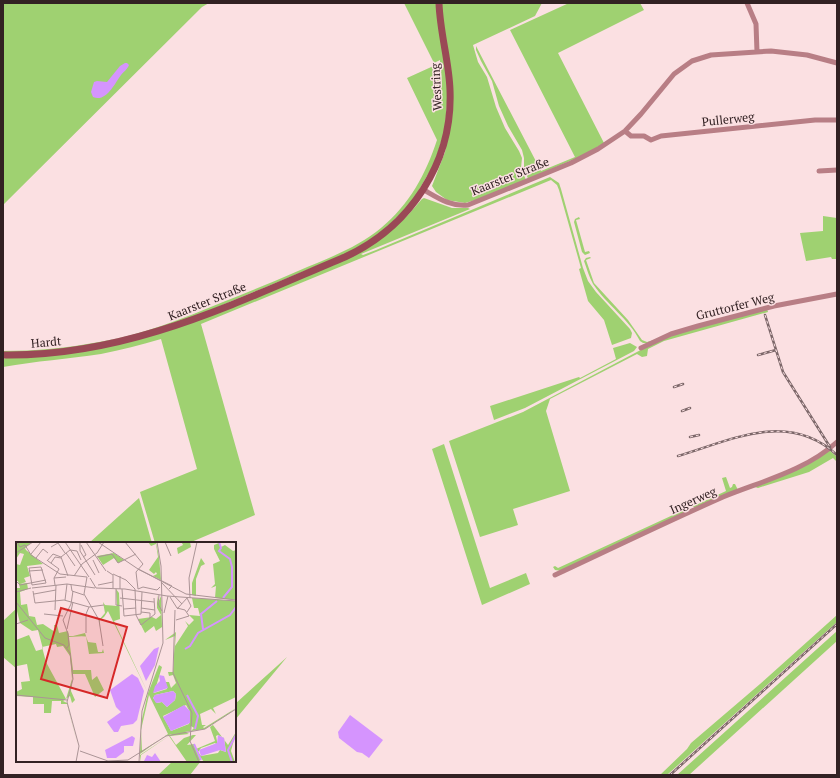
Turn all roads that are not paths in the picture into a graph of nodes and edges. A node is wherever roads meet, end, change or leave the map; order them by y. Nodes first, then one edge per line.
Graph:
1 (439, 3) edge
2 (747, 3) edge
3 (757, 52) junction
4 (837, 63) edge
5 (837, 120) edge
6 (625, 131) junction
7 (819, 170) dead end
8 (837, 170) edge
9 (424, 190) junction
10 (837, 294) edge
11 (91, 348) joint
12 (641, 348) dead end
13 (3, 355) edge
14 (837, 442) edge
15 (555, 575) dead end

1 - 9 main road, Westring
2 - 3 street
3 - 4 street, Kaarster Straße
3 - 6 street, Kaarster Straße
5 - 6 street, Pullerweg
6 - 9 street, Kaarster Straße
7 - 8 street
9 - 11 main road, Kaarster Straße
10 - 12 street, Gruttorfer Weg
11 - 13 main road, Hardt
14 - 15 street, Ingerweg

